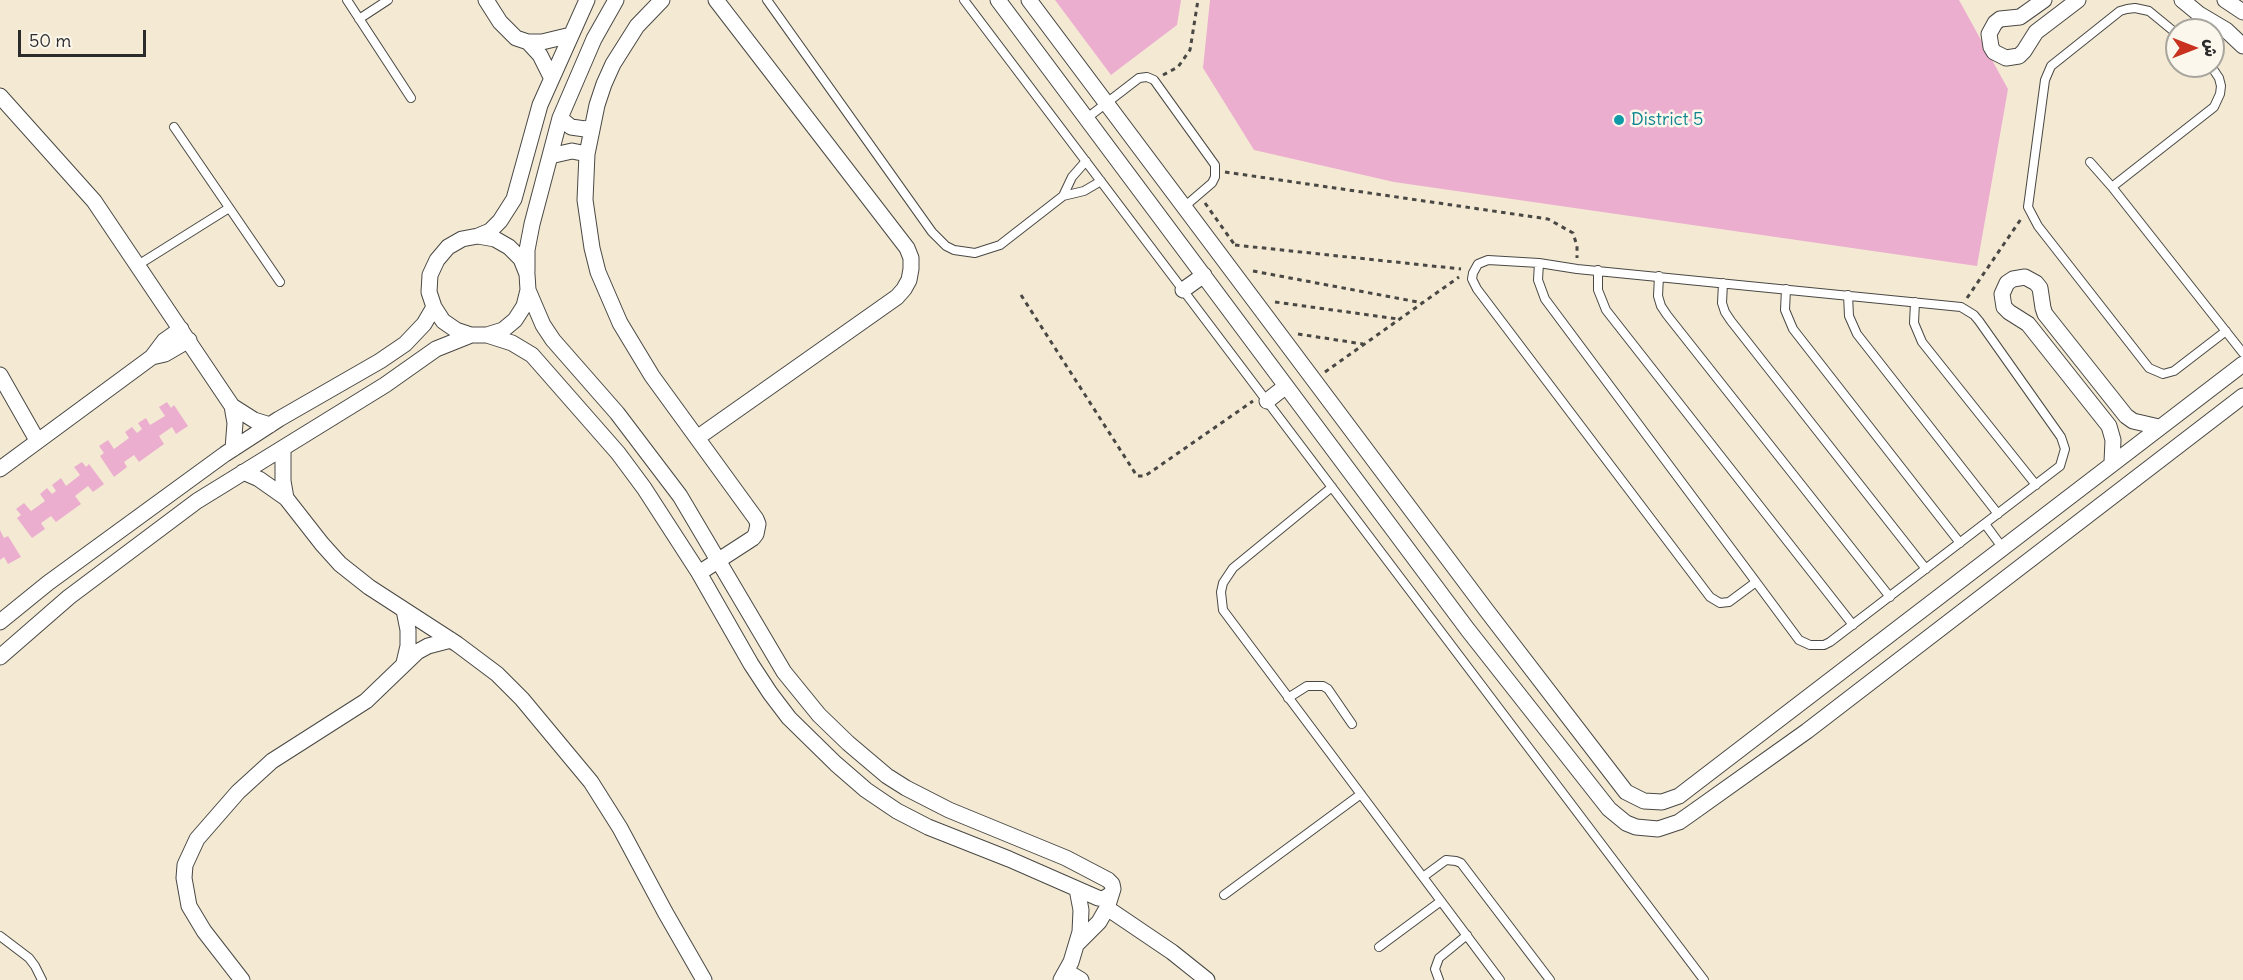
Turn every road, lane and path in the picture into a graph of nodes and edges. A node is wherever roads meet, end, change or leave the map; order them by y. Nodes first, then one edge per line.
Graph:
1 (347, 0) edge
2 (388, 0) edge
3 (486, 0) edge
4 (587, 0) edge
5 (593, 0) edge
6 (662, 0) edge
7 (716, 0) edge
8 (767, 0) edge
9 (964, 0) edge
10 (998, 0) edge
11 (1198, 0) edge
12 (2044, 0) edge
13 (2078, 0) edge
14 (2182, 0) edge
15 (2225, 0) edge
16 (1031, 3) edge
17 (614, 4) edge
18 (2243, 12) edge
19 (359, 19) junction
20 (1014, 22) junction
21 (2165, 24) edge
22 (571, 35) junction
23 (528, 42) junction
24 (2243, 46) edge
25 (551, 77) junction
26 (2219, 78) edge
27 (1154, 80) junction
28 (0, 96) edge
29 (411, 98) dead end
30 (1107, 103) junction
31 (560, 118) junction
32 (1087, 118) junction
33 (174, 127) dead end
34 (592, 127) junction
35 (587, 154) junction
36 (550, 156) junction
37 (1086, 161) junction
38 (2090, 162) dead end
39 (1216, 171) junction
40 (1101, 181) junction
41 (2112, 187) junction
42 (1063, 196) junction
43 (1184, 207) junction
44 (2028, 207) junction
45 (229, 208) junction
46 (478, 236) junction
47 (1235, 245) dead end
48 (1539, 263) junction
49 (1478, 264) junction
50 (138, 265) junction
51 (1577, 269) junction
52 (1469, 270) junction
53 (1598, 270) junction
54 (1253, 271) dead end
55 (527, 274) junction
56 (1204, 275) junction
57 (1659, 276) junction
58 (280, 282) dead end
59 (1723, 283) junction
60 (1786, 289) junction
61 (528, 290) junction
62 (1183, 290) junction
63 (1021, 295) dead end
64 (1848, 295) junction
65 (1275, 302) dead end
66 (1915, 302) junction
67 (1423, 303) junction
68 (434, 307) junction
69 (1961, 307) junction
70 (1400, 319) junction
71 (2226, 331) junction
72 (185, 334) junction
73 (1298, 334) dead end
74 (471, 335) junction
75 (487, 335) junction
76 (1364, 344) junction
77 (2243, 353) edge
78 (2243, 364) edge
79 (0, 375) edge
80 (1313, 380) junction
81 (1286, 386) junction
82 (2243, 396) edge
83 (1264, 398) junction
84 (232, 406) junction
85 (270, 425) junction
86 (2159, 427) junction
87 (697, 438) junction
88 (37, 440) junction
89 (283, 448) junction
90 (233, 449) junction
91 (2112, 462) junction
92 (0, 469) edge
93 (243, 472) junction
94 (2036, 485) junction
95 (1332, 487) junction
96 (285, 498) junction
97 (1998, 514) junction
98 (141, 515) junction
99 (1985, 524) junction
100 (154, 533) junction
101 (1960, 543) junction
102 (2002, 547) junction
103 (1440, 549) junction
104 (718, 561) junction
105 (1420, 566) junction
106 (1926, 569) junction
107 (699, 573) junction
108 (1756, 582) junction
109 (1890, 597) junction
110 (404, 610) junction
111 (0, 622) edge
112 (1852, 625) junction
113 (451, 640) junction
114 (0, 657) edge
115 (404, 663) junction
116 (1288, 698) junction
117 (1790, 710) junction
118 (1352, 724) dead end
119 (1807, 731) junction
120 (887, 776) junction
121 (1361, 794) junction
122 (874, 796) junction
123 (1423, 877) junction
124 (1077, 890) junction
125 (1224, 895) dead end
126 (1109, 901) junction
127 (1442, 901) junction
128 (1467, 935) junction
129 (0, 936) edge
130 (1078, 942) junction
131 (1379, 947) dead end
132 (1064, 975) edge
133 (42, 980) edge
134 (242, 980) edge
135 (704, 980) edge
136 (1081, 980) edge
137 (1207, 980) edge
138 (1439, 980) edge
139 (1500, 980) edge
140 (1550, 980) edge
141 (1704, 980) edge

1 - 19 lane
2 - 19 lane
3 - 23 street
4 - 22 street
5 - 17 street
6 - 34 street
7 - 87 street
8 - 42 lane
9 - 37 lane
10 - 20 street
11 - 27 path
12 - 13 street
14 - 24 street
15 - 18 street
16 - 20 street
16 - 30 street
17 - 31 street
19 - 29 lane
20 - 32 street
21 - 44 lane
22 - 23 street
22 - 25 street
23 - 25 street
25 - 46 street
26 - 41 lane
27 - 30 lane
27 - 39 lane
28 - 50 street
30 - 32 lane
30 - 43 street
31 - 34 street
31 - 36 street
32 - 56 street
33 - 45 lane
34 - 35 street
35 - 36 street
35 - 87 street
36 - 55 street
37 - 40 lane
37 - 42 lane
38 - 41 lane
39 - 43 lane
39 - 51 path
40 - 42 lane
40 - 62 lane
41 - 71 lane
43 - 80 street
44 - 69 path
44 - 71 lane
45 - 50 lane
45 - 58 lane
46 - 55 street
46 - 68 street
47 - 52 path
48 - 49 lane
48 - 51 lane
48 - 108 lane
49 - 52 path
49 - 108 lane
50 - 72 street
51 - 53 lane
52 - 67 path
53 - 57 lane
53 - 112 lane
54 - 67 path
55 - 61 street
56 - 62 street
56 - 81 street
57 - 59 lane
57 - 109 lane
59 - 60 lane
59 - 106 lane
60 - 64 lane
60 - 101 lane
61 - 75 street
61 - 104 street
62 - 83 lane
63 - 83 path
64 - 66 lane
64 - 97 lane
65 - 70 path
66 - 69 lane
66 - 94 lane
67 - 70 path
68 - 74 street
68 - 85 street
69 - 94 lane
70 - 76 path
71 - 77 lane
72 - 84 street
72 - 88 street
73 - 76 path
74 - 75 street
74 - 89 street
75 - 107 street
76 - 80 path
78 - 86 street
79 - 88 street
80 - 103 street
81 - 83 street
81 - 105 street
82 - 119 street
83 - 95 lane
84 - 85 street
84 - 90 street
85 - 90 street
86 - 91 street
86 - 91 street
87 - 104 street
88 - 92 street
89 - 93 street
89 - 96 street
90 - 98 street
91 - 102 street
93 - 96 street
93 - 100 street
94 - 97 lane
95 - 116 lane
95 - 141 lane
96 - 110 street
97 - 99 lane
98 - 100 street
98 - 111 street
99 - 101 lane
99 - 102 lane
100 - 114 street
101 - 106 lane
102 - 117 street
103 - 105 street
103 - 117 street
104 - 107 street
104 - 120 street
105 - 119 street
106 - 109 lane
107 - 122 street
108 - 112 lane
109 - 112 lane
110 - 113 street
110 - 115 street
113 - 115 street
113 - 135 street
115 - 134 street
116 - 118 lane
116 - 121 lane
117 - 119 street
120 - 122 street
120 - 126 street
121 - 123 lane
121 - 125 lane
122 - 124 street
123 - 127 lane
123 - 140 lane
124 - 126 street
124 - 130 street
126 - 130 street
126 - 137 street
127 - 128 lane
127 - 131 lane
128 - 138 lane
128 - 139 lane
129 - 133 lane
130 - 132 street
132 - 136 street

